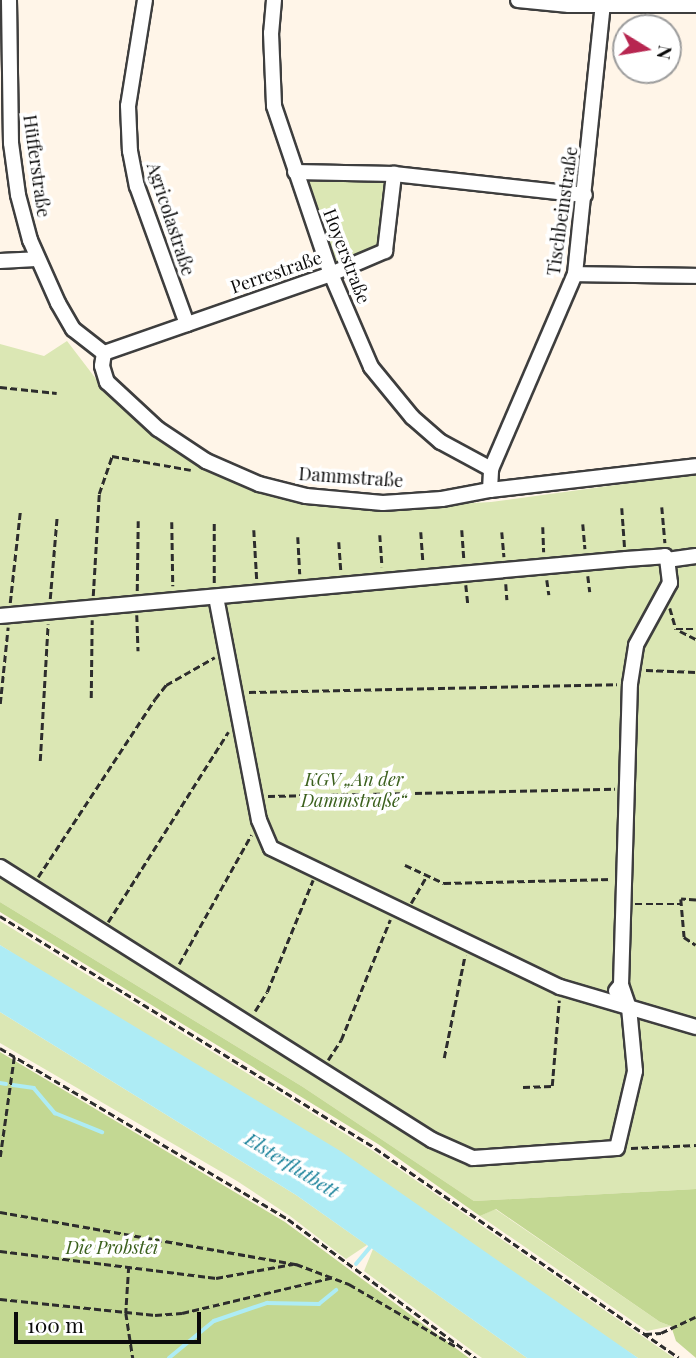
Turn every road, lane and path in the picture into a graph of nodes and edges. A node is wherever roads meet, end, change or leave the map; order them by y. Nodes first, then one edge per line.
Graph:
1 (9, 0) edge
2 (145, 0) edge
3 (274, 0) edge
4 (518, 0) edge
5 (587, 3) edge
6 (603, 5) junction
7 (696, 5) edge
8 (4, 56) edge
9 (295, 172) junction
10 (394, 174) junction
11 (585, 195) junction
12 (36, 259) junction
13 (0, 261) edge
14 (331, 274) junction
15 (575, 274) junction
16 (696, 276) edge
17 (187, 324) junction
18 (104, 353) junction
19 (0, 387) edge
20 (57, 393) dead end
21 (696, 466) edge
22 (491, 469) junction
23 (191, 470) dead end
24 (490, 490) junction
25 (662, 507) dead end
26 (622, 508) dead end
27 (20, 513) dead end
28 (57, 516) dead end
29 (138, 521) dead end
30 (172, 522) dead end
31 (214, 523) dead end
32 (254, 530) dead end
33 (421, 532) dead end
34 (380, 535) dead end
35 (298, 537) dead end
36 (339, 542) dead end
37 (696, 556) edge
38 (666, 558) junction
39 (626, 559) junction
40 (424, 577) junction
41 (383, 581) junction
42 (342, 584) junction
43 (301, 588) junction
44 (258, 591) junction
45 (666, 592) junction
46 (216, 597) junction
47 (174, 600) junction
48 (137, 604) junction
49 (93, 608) junction
50 (49, 612) junction
51 (6, 618) edge
52 (696, 629) edge
53 (680, 631) junction
54 (696, 639) edge
55 (138, 651) dead end
56 (228, 651) junction
57 (696, 671) edge
58 (631, 677) junction
59 (235, 693) junction
60 (91, 698) dead end
61 (0, 704) edge
62 (239, 715) junction
63 (40, 761) dead end
64 (627, 789) junction
65 (255, 796) junction
66 (249, 838) dead end
67 (405, 865) dead end
68 (0, 867) edge
69 (317, 869) junction
70 (426, 875) junction
71 (626, 879) junction
72 (31, 887) junction
73 (696, 900) edge
74 (625, 904) junction
75 (681, 904) junction
76 (401, 910) junction
77 (0, 916) edge
78 (102, 931) junction
79 (467, 942) junction
80 (696, 945) edge
81 (173, 975) junction
82 (621, 985) junction
83 (560, 986) junction
84 (608, 1001) junction
85 (629, 1008) junction
86 (247, 1023) junction
87 (696, 1027) edge
88 (0, 1048) edge
89 (14, 1056) junction
90 (444, 1058) dead end
91 (322, 1070) junction
92 (523, 1087) dead end
93 (696, 1145) edge
94 (617, 1148) junction
95 (0, 1157) edge
96 (0, 1212) edge
97 (0, 1251) edge
98 (296, 1264) junction
99 (129, 1266) junction
100 (334, 1277) junction
101 (0, 1299) edge
102 (126, 1313) junction
103 (696, 1317) edge
104 (645, 1334) junction
105 (134, 1358) edge
106 (475, 1358) edge
107 (679, 1358) edge

1 - 8 street, Hüfferstraße
2 - 17 street, Agricolastraße
3 - 9 street, Hoyerstraße
4 - 5 street
5 - 6 street
6 - 7 street
6 - 11 street, Tischbeinstraße
8 - 12 street, Hüfferstraße
9 - 10 street
9 - 14 street, Hoyerstraße
10 - 11 street
10 - 14 street, Perrestraße
11 - 15 street, Tischbeinstraße
12 - 13 street
12 - 18 street, Hüfferstraße
14 - 17 street, Perrestraße
14 - 22 street, Hoyerstraße
15 - 16 street
15 - 22 street, Tischbeinstraße
17 - 18 street, Perrestraße
18 - 24 street, Dammstraße
19 - 20 path
21 - 24 street, Dammstraße
22 - 24 street, Tischbeinstraße
23 - 49 path
25 - 38 path
26 - 39 path
27 - 51 path
28 - 50 path
29 - 48 path
30 - 47 path
31 - 46 path
32 - 44 path
33 - 40 path
34 - 41 path
35 - 43 path
36 - 42 path
37 - 38 street
38 - 39 street
38 - 45 street
39 - 40 street
40 - 41 street
41 - 42 street
42 - 43 street
43 - 44 street
44 - 46 street
45 - 53 path
45 - 58 street
46 - 47 street
46 - 56 street
47 - 48 street
48 - 49 street
48 - 55 path
49 - 50 street
49 - 60 path
50 - 51 street
50 - 63 path
51 - 61 path
52 - 53 path
53 - 54 path
56 - 59 street
56 - 72 path
57 - 58 path
58 - 59 path
58 - 64 street
59 - 62 street
62 - 65 street
62 - 78 path
64 - 65 path
64 - 71 street
65 - 69 street
66 - 81 path
67 - 70 path
68 - 72 street
69 - 76 street
69 - 86 path
70 - 71 path
70 - 76 path
71 - 74 street
72 - 78 street
73 - 75 path
74 - 75 path
74 - 82 street
75 - 80 path
76 - 79 street
76 - 91 path
77 - 104 path
78 - 81 street
79 - 83 street
79 - 90 path
81 - 86 street
82 - 84 street
82 - 85 street
83 - 84 street
83 - 92 path
84 - 85 street
85 - 87 street
85 - 94 street
86 - 91 street
88 - 89 path
89 - 95 path
89 - 106 path
91 - 94 street
93 - 94 path
96 - 98 path
97 - 99 path
98 - 99 path
98 - 100 path
99 - 102 path
100 - 102 path
100 - 106 path
101 - 102 path
102 - 105 path
103 - 104 path
104 - 107 path

